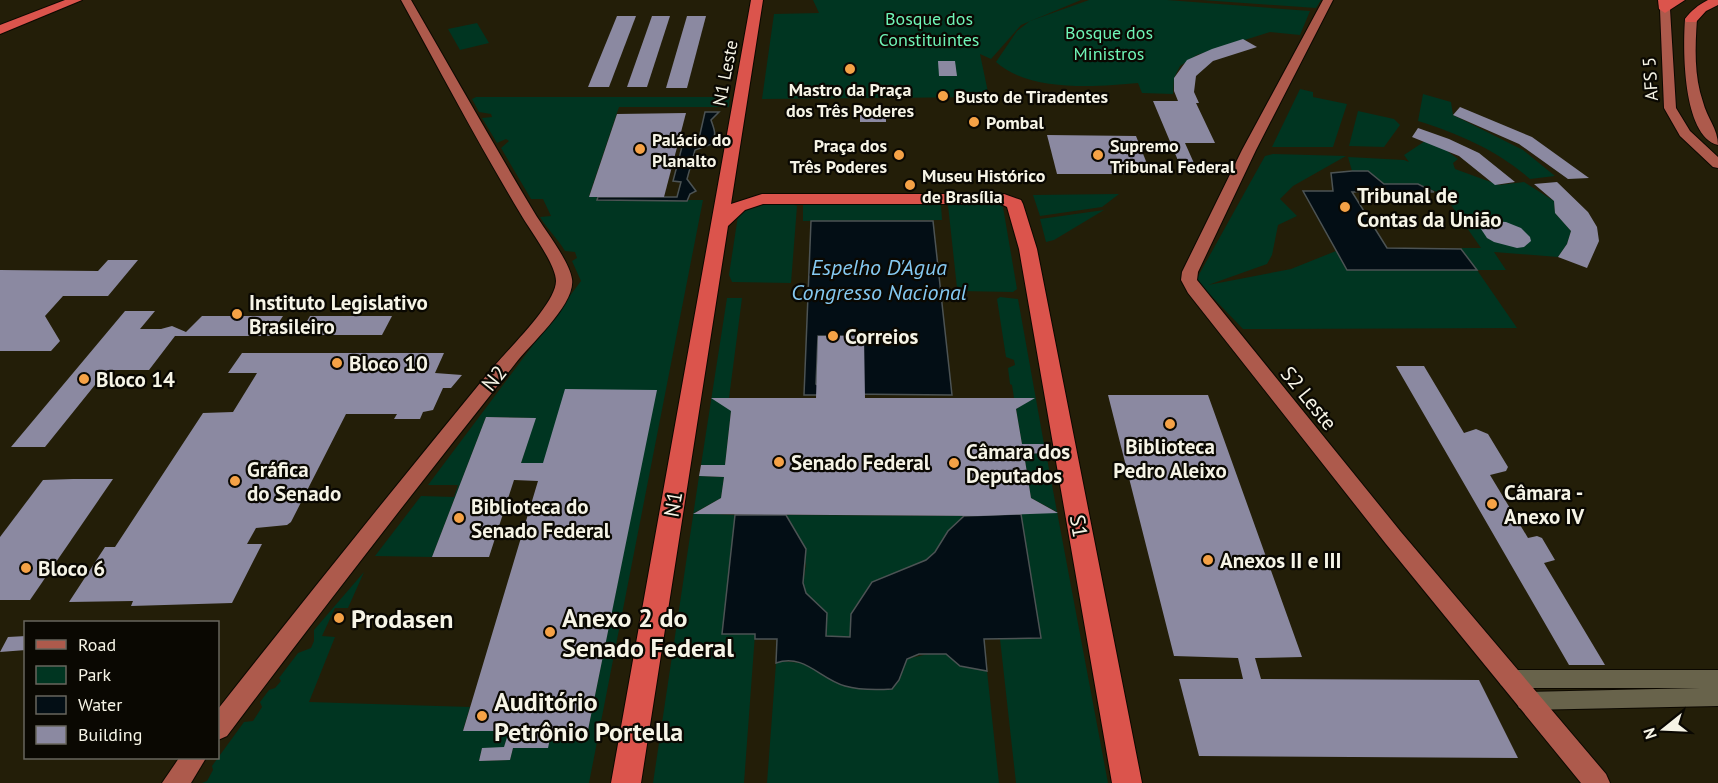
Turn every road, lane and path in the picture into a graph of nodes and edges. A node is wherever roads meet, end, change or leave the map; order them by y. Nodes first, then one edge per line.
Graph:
1 (76, 0) edge
2 (406, 0) edge
3 (757, 0) edge
4 (766, 0) edge
5 (1328, 0) edge
6 (1679, 0) edge
7 (1717, 0) edge
8 (31, 2) dead end
9 (1664, 5) edge
10 (1718, 14) edge
11 (1691, 19) junction
12 (0, 32) edge
13 (1718, 141) edge
14 (1718, 164) edge
15 (762, 199) junction
16 (720, 224) junction
17 (1508, 679) junction
18 (1718, 679) edge
19 (1718, 697) edge
20 (1526, 701) junction
21 (219, 727) edge
22 (194, 759) edge
23 (175, 783) edge
24 (626, 783) edge
25 (1127, 783) edge
26 (1597, 783) edge

1 - 8 highway
1 - 12 highway
2 - 21 main road, N2
3 - 16 highway, N1 Leste
4 - 15 highway, N1 Leste
5 - 17 main road, S2 Leste
6 - 9 highway
7 - 11 highway
9 - 14 main road, AFS 5
10 - 11 highway
11 - 13 main road
15 - 16 highway
15 - 25 highway, S1
16 - 24 highway, N1
17 - 18 street
17 - 20 main road, S2 Leste
19 - 20 street
20 - 26 main road, S2 Leste
22 - 23 main road

